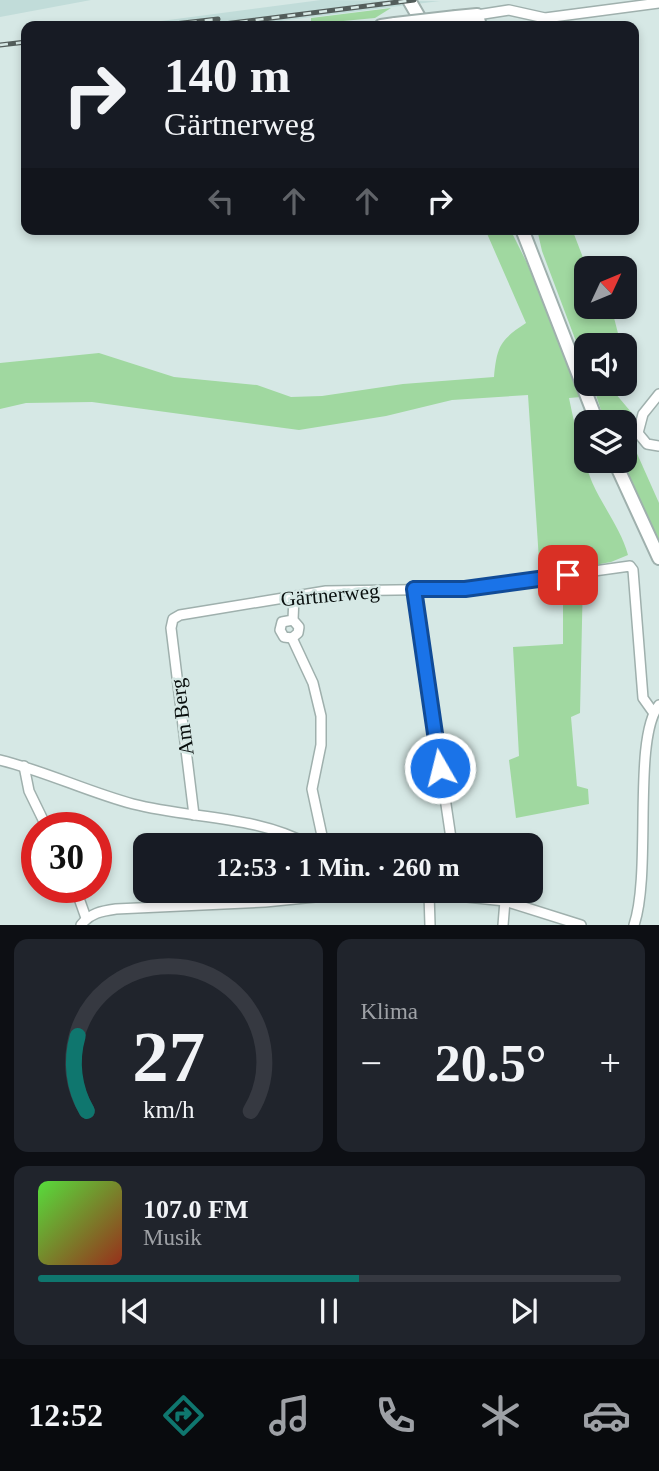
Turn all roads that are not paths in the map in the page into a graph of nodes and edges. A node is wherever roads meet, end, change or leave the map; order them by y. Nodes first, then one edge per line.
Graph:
1 (409, 0) edge
2 (659, 4) edge
3 (421, 21) edge
4 (424, 21) edge
5 (479, 21) edge
6 (528, 236) edge
7 (659, 394) edge
8 (593, 410) edge
9 (659, 446) edge
10 (620, 473) edge
11 (659, 558) edge
12 (414, 589) junction
13 (294, 596) junction
14 (173, 619) joint
15 (293, 620) junction
16 (292, 638) junction
17 (656, 709) edge
18 (0, 760) edge
19 (24, 766) junction
20 (39, 812) edge
21 (194, 815) junction
22 (278, 833) edge
23 (321, 833) edge
24 (450, 833) edge
25 (79, 903) edge
26 (244, 903) edge
27 (429, 903) edge
28 (505, 903) edge
29 (511, 903) edge
30 (84, 922) edge
31 (430, 925) edge
32 (503, 925) edge
33 (581, 925) edge
34 (634, 925) edge

1 - 3 main road
2 - 5 street
4 - 5 main road, bridge
6 - 8 main road
7 - 9 street
10 - 11 main road
12 - 13 street, Gärtnerweg
12 - 17 street, Gärtnerweg
12 - 24 street
13 - 14 street, Gärtnerweg
13 - 15 street
14 - 21 street, Am Berg
15 - 16 street
15 - 16 street
16 - 23 street
17 - 34 street
18 - 19 street
19 - 20 street
19 - 21 street
21 - 22 street
25 - 30 street
26 - 30 street
27 - 31 street
28 - 32 street
29 - 33 street

